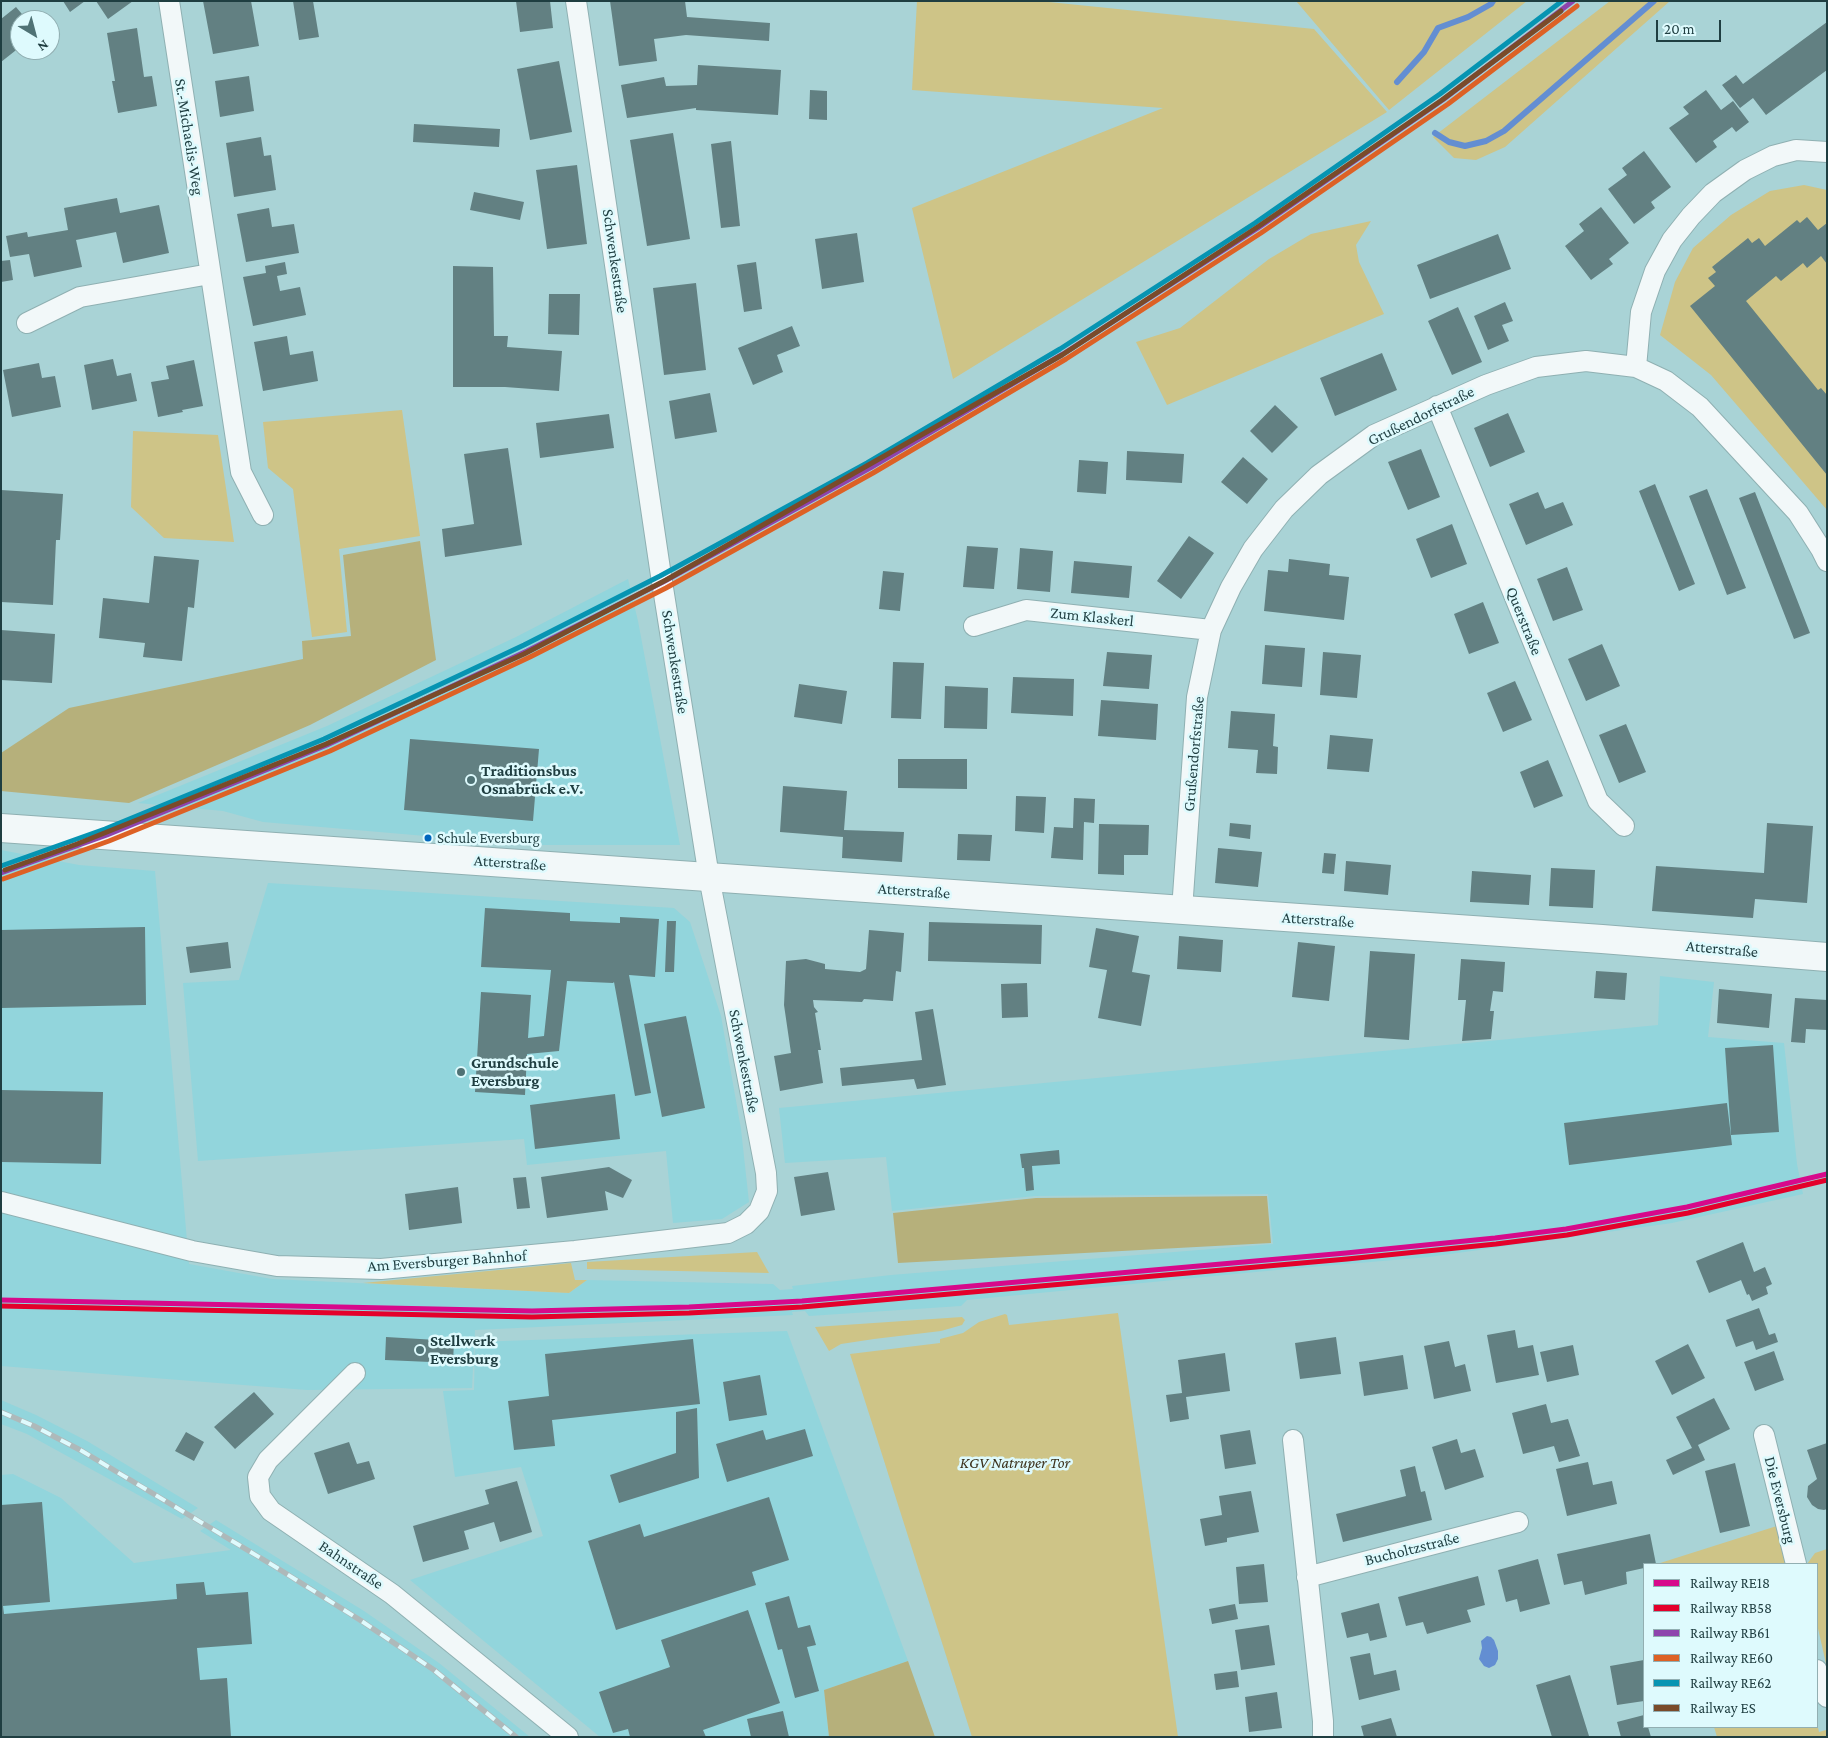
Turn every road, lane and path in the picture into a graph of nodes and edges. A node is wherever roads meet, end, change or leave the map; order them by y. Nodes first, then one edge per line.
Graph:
1 (169, 1) edge
2 (576, 1) edge
3 (1827, 152) edge
4 (210, 274) junction
5 (27, 323) dead end
6 (1636, 367) junction
7 (1437, 406) junction
8 (263, 515) dead end
9 (1827, 561) edge
10 (974, 626) dead end
11 (1211, 630) junction
12 (1624, 826) dead end
13 (1, 828) edge
14 (709, 877) junction
15 (1182, 910) junction
16 (1827, 957) edge
17 (1, 1202) edge
18 (746, 1224) joint
19 (355, 1373) dead end
20 (1764, 1435) dead end
21 (1293, 1440) dead end
22 (1518, 1522) dead end
23 (1796, 1563) edge
24 (1306, 1577) junction
25 (1818, 1675) edge
26 (1827, 1697) edge
27 (568, 1737) edge
28 (1323, 1737) edge

1 - 4 street, St.-Michaelis-Weg
2 - 14 street, Schwenkestraße
3 - 6 street
4 - 5 street
4 - 8 street, St.-Michaelis-Weg
6 - 7 street, Grußendorfstraße
6 - 9 street, Grußendorfstraße
7 - 11 street, Grußendorfstraße
7 - 12 street, Querstraße
10 - 11 street, Zum Klaskerl
11 - 15 street, Grußendorfstraße
13 - 14 street, Atterstraße
14 - 15 street, Atterstraße
14 - 18 street, Schwenkestraße
15 - 16 street, Atterstraße
17 - 18 street, Am Eversburger Bahnhof
19 - 27 street, Bahnstraße
20 - 23 street, Die Eversburg
21 - 24 street
22 - 24 street, Bucholtzstraße
24 - 28 street
25 - 26 street

